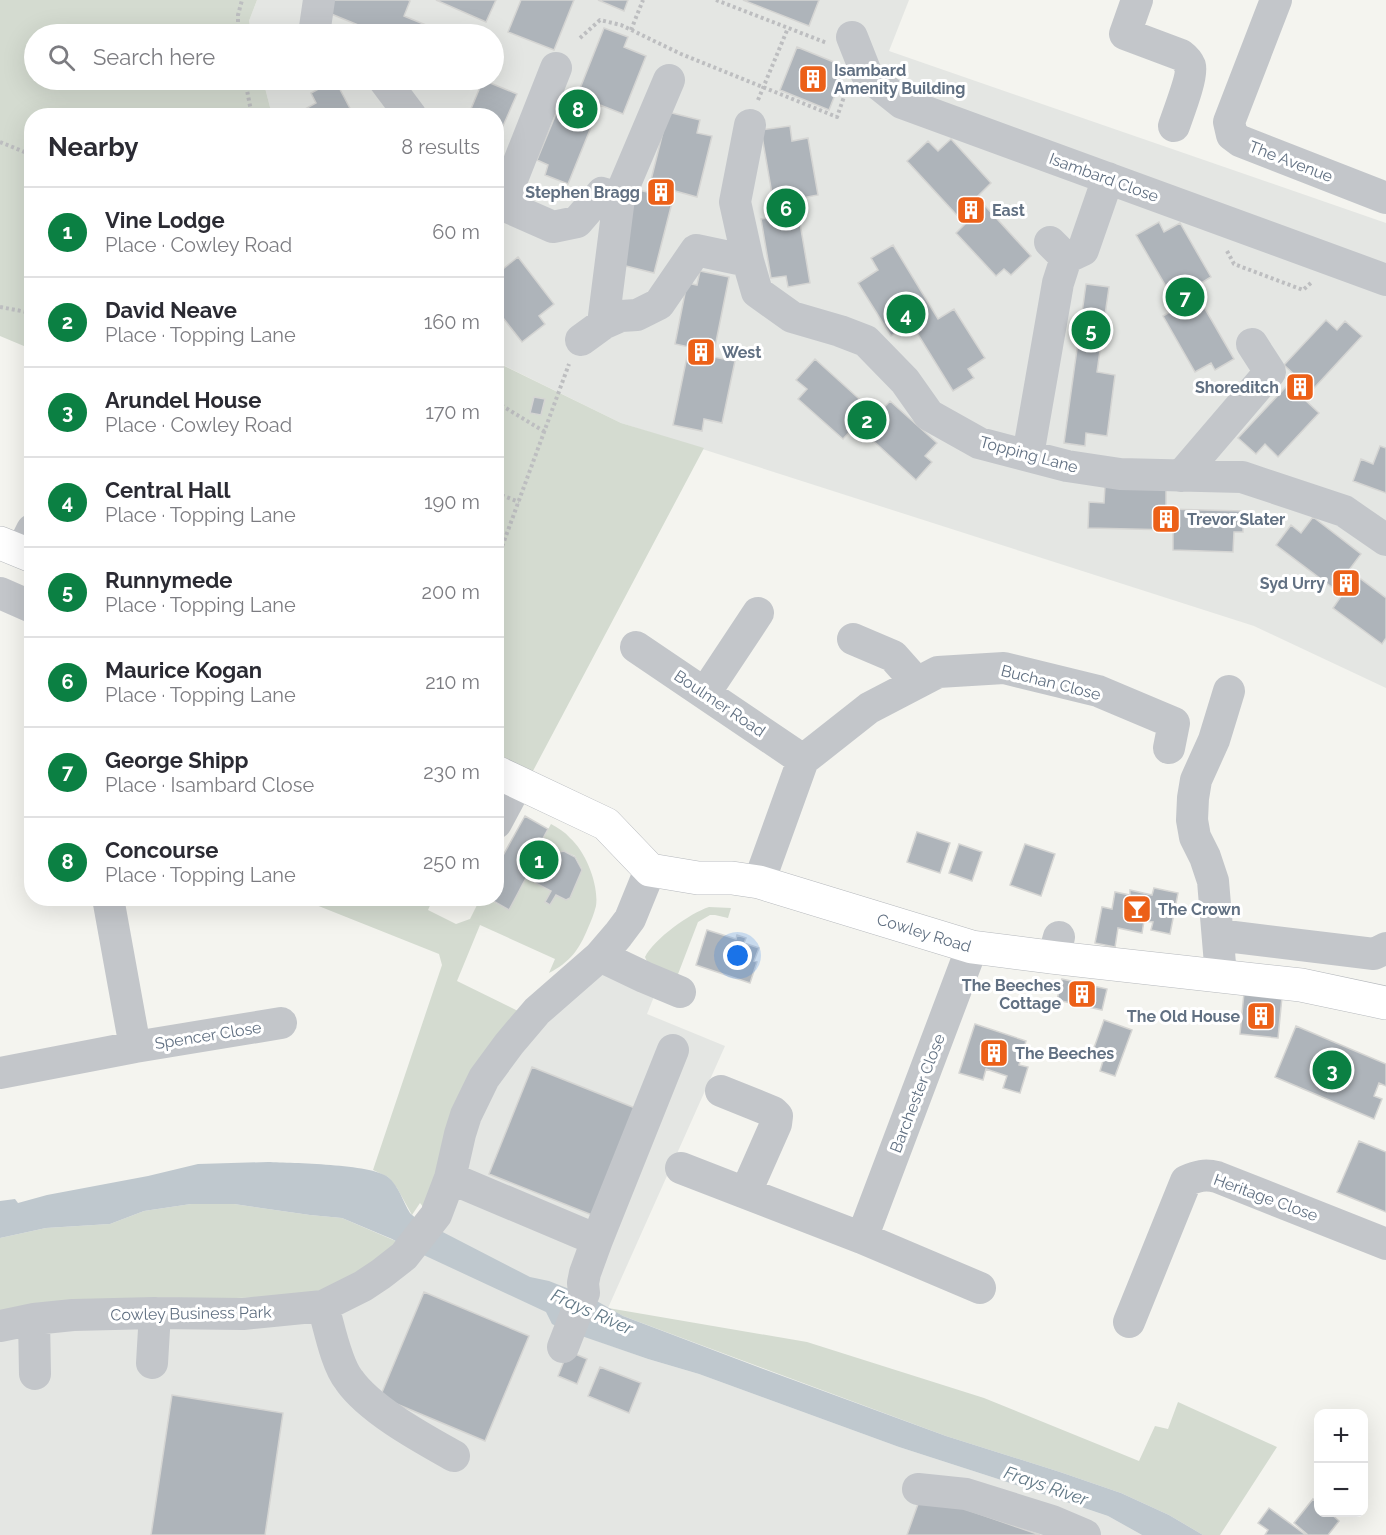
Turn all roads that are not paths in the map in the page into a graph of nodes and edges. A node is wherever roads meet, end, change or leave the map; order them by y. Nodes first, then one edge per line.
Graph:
1 (319, 0) edge
2 (1276, 0) edge
3 (1135, 1) edge
4 (315, 24) edge
5 (841, 40) road end
6 (556, 68) dead end
7 (669, 81) dead end
8 (392, 90) edge
9 (405, 108) edge
10 (750, 125) dead end
11 (1174, 126) dead end
12 (1108, 178) junction
13 (504, 191) edge
14 (620, 198) junction
15 (1386, 198) edge
16 (504, 205) edge
17 (748, 261) junction
18 (1386, 280) edge
19 (1252, 344) dead end
20 (1028, 455) junction
21 (1181, 476) junction
22 (1386, 540) edge
23 (0, 593) edge
24 (24, 604) edge
25 (758, 614) dead end
26 (853, 639) dead end
27 (636, 647) dead end
28 (917, 683) junction
29 (1229, 691) dead end
30 (705, 693) junction
31 (1168, 748) dead end
32 (803, 760) junction
33 (507, 777) edge
34 (650, 870) junction
35 (759, 882) junction
36 (109, 906) edge
37 (1218, 934) junction
38 (972, 947) junction
39 (1386, 948) edge
40 (600, 956) junction
41 (1221, 976) junction
42 (680, 992) dead end
43 (1386, 1003) edge
44 (287, 1021) dead end
45 (135, 1047) junction
46 (673, 1050) dead end
47 (0, 1072) edge
48 (721, 1091) dead end
49 (681, 1168) dead end
50 (450, 1178) junction
51 (747, 1192) junction
52 (862, 1238) junction
53 (597, 1240) junction
54 (1386, 1244) edge
55 (980, 1288) dead end
56 (323, 1306) junction
57 (155, 1313) junction
58 (34, 1319) junction
59 (1129, 1322) dead end
60 (0, 1326) edge
61 (563, 1347) dead end
62 (152, 1363) dead end
63 (35, 1374) dead end
64 (454, 1456) dead end
65 (918, 1489) dead end
66 (1085, 1535) edge

1 - 4 street
2 - 15 street, The Avenue
3 - 11 street
5 - 12 street, Isambard Close
6 - 13 street
7 - 14 street
8 - 9 street
10 - 17 street, Topping Lane
12 - 18 street, Isambard Close
12 - 20 street
14 - 16 street
14 - 17 street
17 - 20 street, Topping Lane
19 - 21 street
20 - 21 street, Topping Lane
21 - 22 street, Topping Lane
23 - 24 street
25 - 30 street
26 - 28 street
27 - 30 street, Boulmer Road
28 - 31 street, Buchan Close
28 - 32 street, Buchan Close
29 - 37 street
30 - 32 street, Boulmer Road
32 - 35 street
33 - 34 main road
34 - 35 main road, Cowley Road
34 - 40 street
35 - 38 main road, Cowley Road
36 - 45 street
37 - 39 street
37 - 41 street
38 - 41 main road, Cowley Road
38 - 52 street, Barchester Close
40 - 42 street
40 - 50 street
41 - 43 main road, Cowley Road
44 - 45 street, Spencer Close
45 - 47 street, Spencer Close
46 - 53 street
48 - 51 street
49 - 51 street
50 - 53 street
50 - 56 street, Cowley Business Park
51 - 52 street
52 - 55 street
53 - 61 street
54 - 59 street, Heritage Close
56 - 57 street, Cowley Business Park
56 - 64 street
57 - 58 street, Cowley Business Park
57 - 62 street
58 - 60 street, Cowley Business Park
58 - 63 street
65 - 66 street

